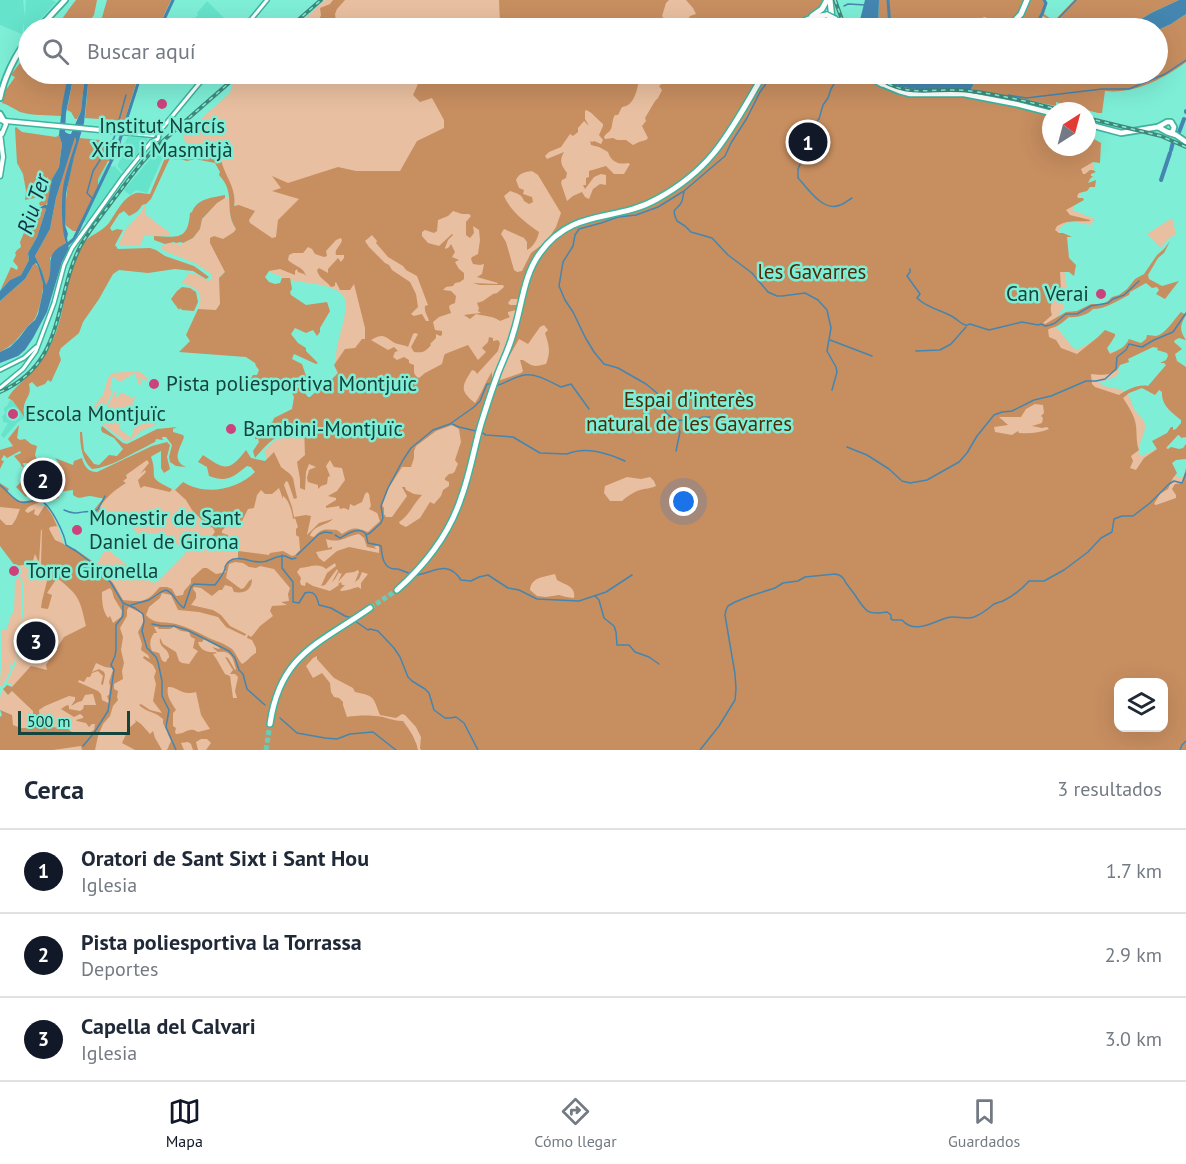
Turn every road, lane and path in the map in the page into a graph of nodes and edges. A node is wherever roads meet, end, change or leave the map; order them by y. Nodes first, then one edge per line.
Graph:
1 (65, 0) edge
2 (267, 0) edge
3 (829, 0) edge
4 (1027, 0) edge
5 (48, 18) edge
6 (252, 18) edge
7 (806, 18) edge
8 (813, 18) edge
9 (831, 18) edge
10 (833, 18) edge
11 (1017, 18) edge
12 (18, 55) edge
13 (199, 84) edge
14 (757, 84) edge
15 (758, 84) edge
16 (882, 84) edge
17 (0, 98) edge
18 (1042, 111) edge
19 (0, 114) edge
20 (2, 127) edge
21 (1096, 127) edge
22 (1162, 127) junction
23 (1173, 132) junction
24 (153, 137) junction
25 (1186, 142) edge
26 (707, 160) junction
27 (0, 176) edge
28 (38, 343) junction
29 (0, 370) edge
30 (0, 388) edge
31 (398, 588) tunnel mouth
32 (368, 610) tunnel mouth
33 (270, 724) tunnel mouth

1 - 5 main road
2 - 6 street
3 - 7 highway
3 - 9 highway
4 - 11 highway
8 - 10 highway, bridge
12 - 17 main road
13 - 24 street
14 - 26 highway
15 - 26 highway
16 - 18 main road
19 - 20 main road
20 - 24 main road
20 - 27 main road
21 - 22 main road
22 - 23 main road
22 - 23 main road
23 - 25 main road
24 - 28 street
26 - 31 highway
28 - 29 street
28 - 30 street
32 - 33 highway

